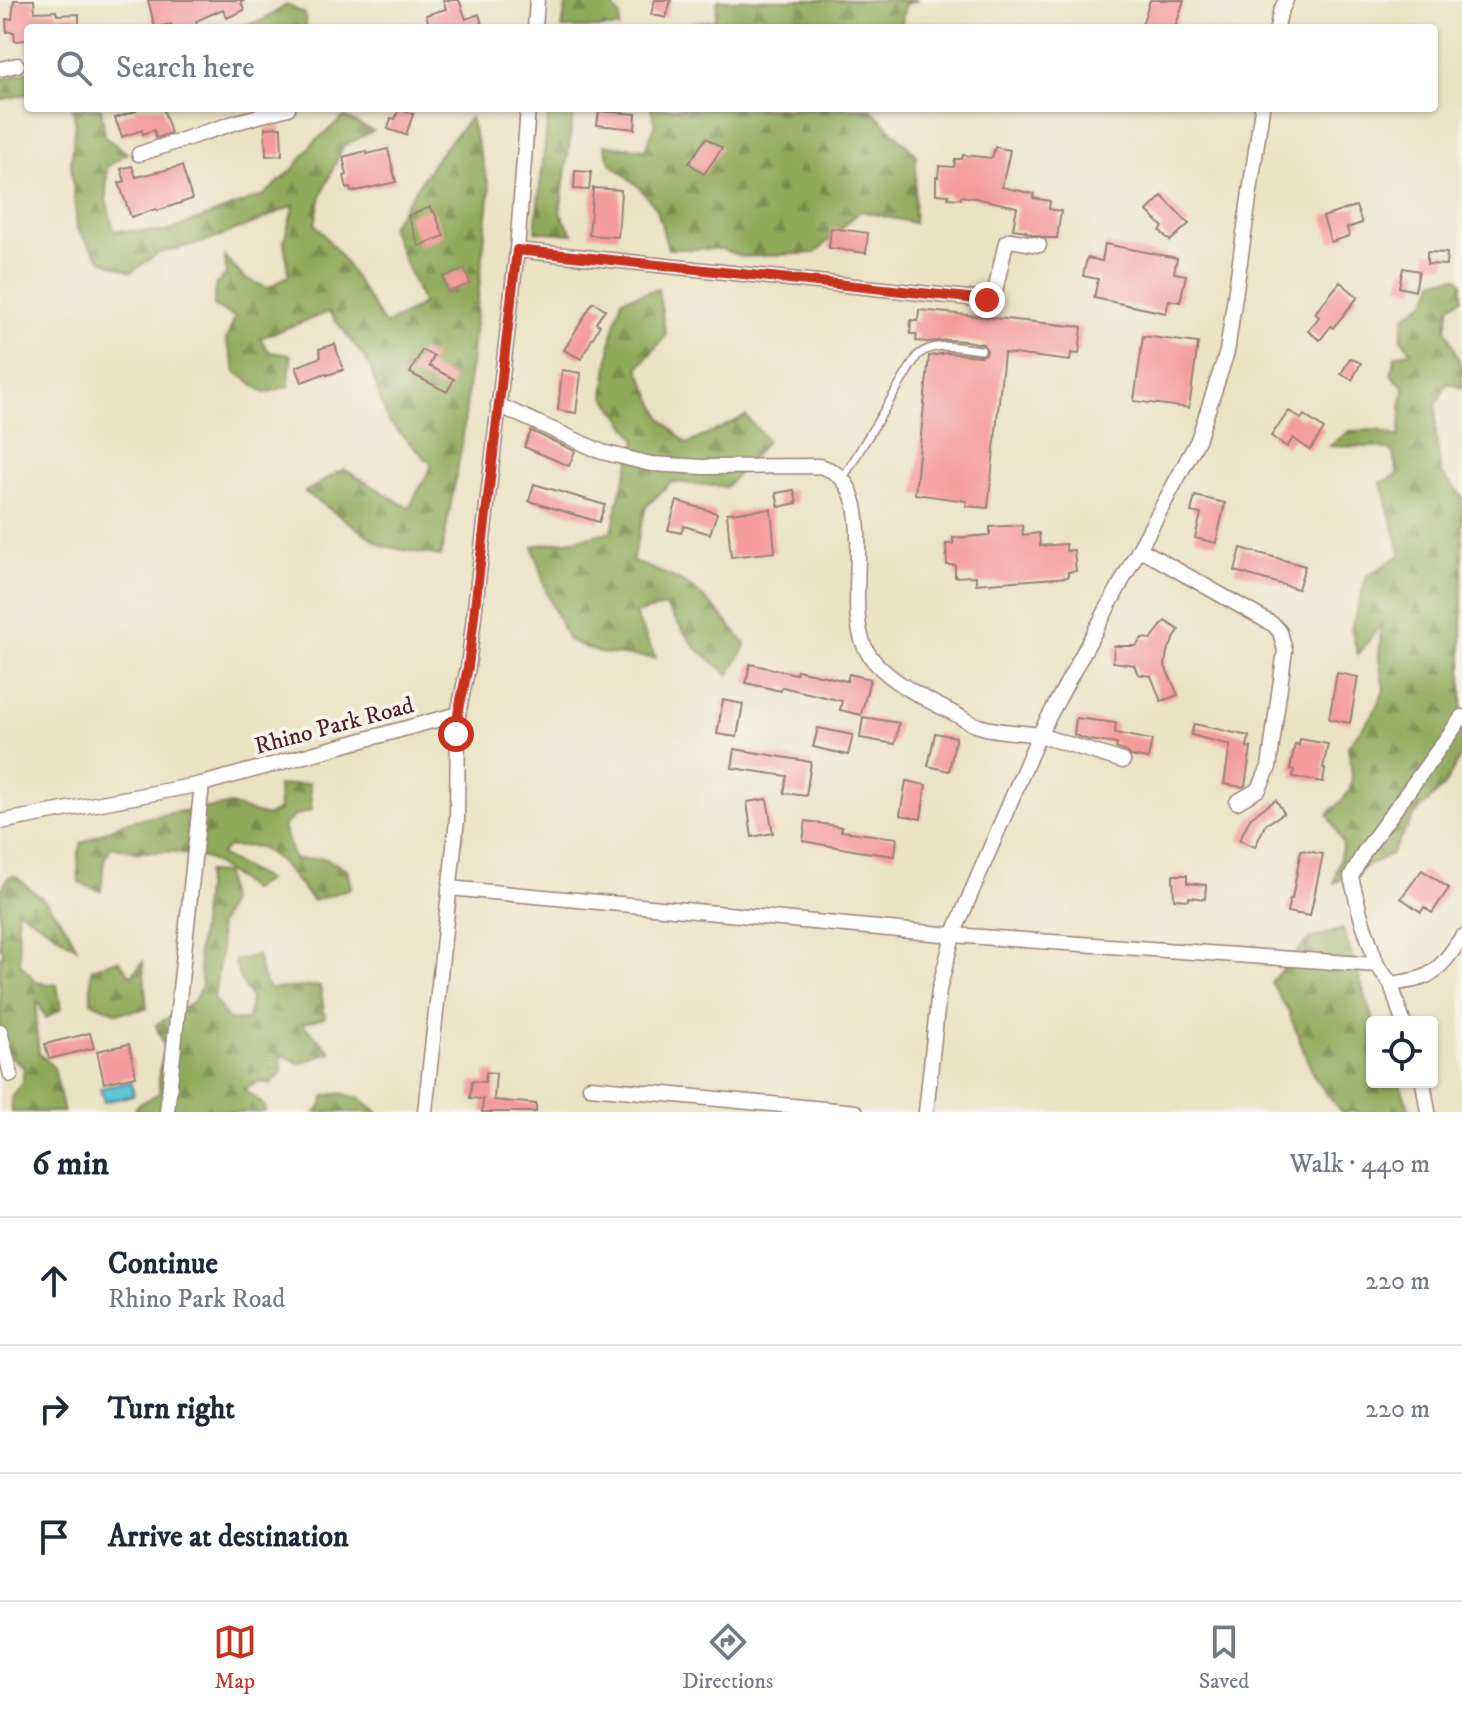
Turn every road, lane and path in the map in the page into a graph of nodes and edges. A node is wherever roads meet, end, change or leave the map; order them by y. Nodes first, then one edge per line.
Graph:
1 (537, 0) edge
2 (1286, 0) edge
3 (535, 24) edge
4 (1278, 24) edge
5 (17, 65) dead end
6 (0, 69) edge
7 (273, 112) edge
8 (528, 112) edge
9 (1261, 112) edge
10 (139, 154) dead end
11 (1039, 245) dead end
12 (517, 250) junction
13 (981, 350) dead end
14 (498, 405) junction
15 (843, 478) junction
16 (1140, 549) junction
17 (458, 714) junction
18 (1462, 717) edge
19 (1039, 735) junction
20 (1123, 761) dead end
21 (202, 784) junction
22 (1237, 802) dead end
23 (0, 822) edge
24 (449, 888) junction
25 (953, 935) junction
26 (1462, 937) edge
27 (1377, 965) junction
28 (1391, 984) junction
29 (1401, 1016) edge
30 (0, 1031) edge
31 (11, 1075) dead end
32 (590, 1087) dead end
33 (1424, 1088) edge
34 (167, 1112) edge
35 (425, 1112) edge
36 (856, 1112) edge
37 (926, 1112) edge
38 (1428, 1112) edge

1 - 3 street
2 - 4 street
5 - 6 street
7 - 10 street
8 - 12 street
9 - 16 street
11 - 12 street
12 - 14 street
13 - 15 lane
14 - 15 street
14 - 17 street
15 - 19 street
16 - 19 street
16 - 22 street
17 - 21 street, Rhino Park Road
17 - 24 street
18 - 27 street
19 - 20 street
19 - 25 street
21 - 23 street, Rhino Park Road
21 - 34 street
24 - 25 street
24 - 35 street
25 - 27 street
25 - 37 street
26 - 28 street
27 - 28 street
28 - 29 street
30 - 31 street
32 - 36 street
33 - 38 street

